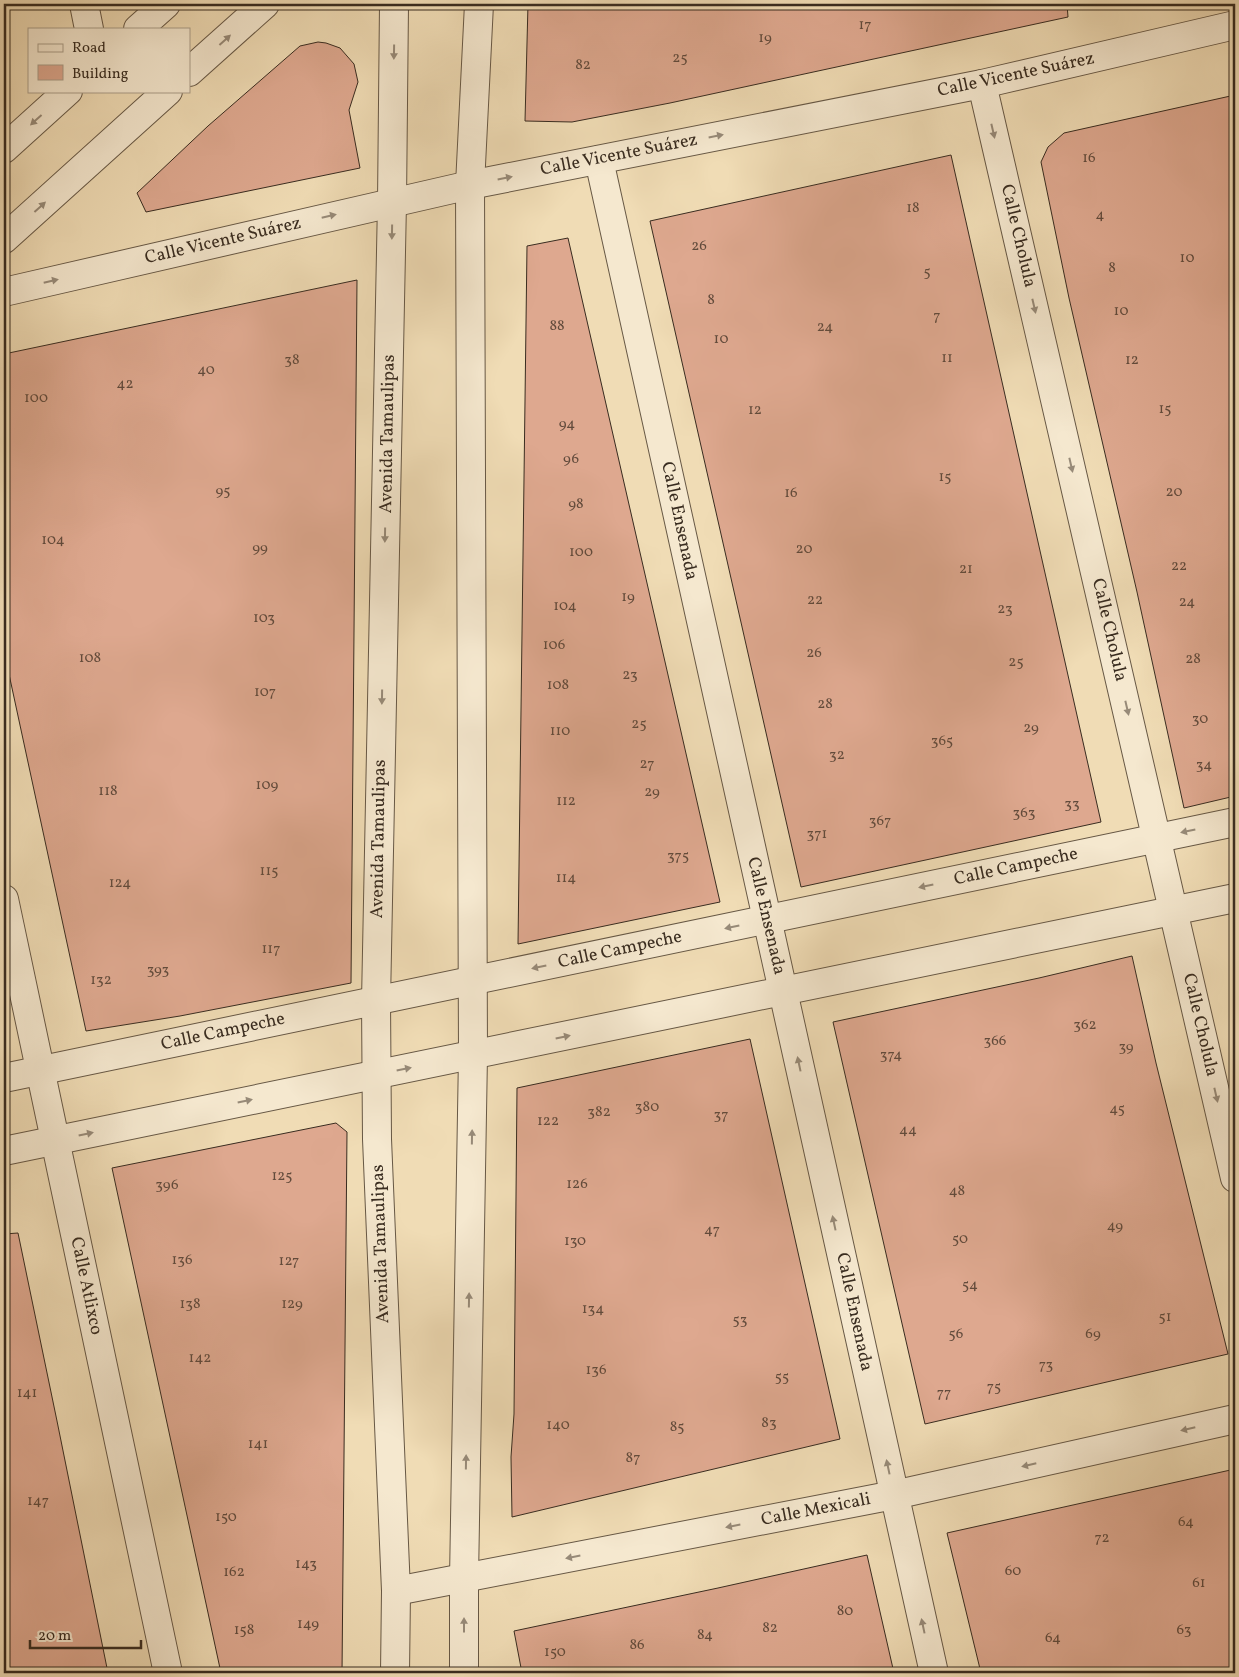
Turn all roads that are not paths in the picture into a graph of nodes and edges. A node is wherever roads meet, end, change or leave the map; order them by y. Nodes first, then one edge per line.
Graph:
1 (84, 4) edge
2 (166, 4) edge
3 (265, 4) edge
4 (394, 4) edge
5 (479, 4) edge
6 (1235, 25) edge
7 (89, 28) edge
8 (139, 28) edge
9 (190, 71) edge
10 (982, 84) junction
11 (67, 92) edge
12 (167, 92) edge
13 (4, 149) edge
14 (599, 160) junction
15 (470, 185) junction
16 (392, 202) junction
17 (4, 239) edge
18 (4, 292) edge
19 (1235, 822) edge
20 (1157, 838) junction
21 (1235, 898) edge
22 (4, 899) edge
23 (1173, 911) junction
24 (767, 919) junction
25 (473, 981) junction
26 (782, 991) junction
27 (376, 1001) junction
28 (474, 1055) junction
29 (41, 1070) junction
30 (376, 1074) junction
31 (4, 1078) edge
32 (56, 1141) junction
33 (4, 1151) edge
34 (1235, 1178) edge
35 (1235, 1419) edge
36 (894, 1495) junction
37 (464, 1578) junction
38 (396, 1591) junction
39 (168, 1673) edge
40 (395, 1673) edge
41 (464, 1673) edge
42 (934, 1673) edge

1 - 7 street
2 - 8 street
9 -> 3 street
4 -> 16 street, Avenida Tamaulipas
5 - 15 street
6 - 10 street, Calle Vicente Suárez
14 -> 10 street, Calle Vicente Suárez
10 -> 20 street, Calle Cholula
11 -> 13 street
17 -> 12 street
15 -> 14 street, Calle Vicente Suárez
14 - 24 street, Calle Ensenada
15 - 16 street, Calle Vicente Suárez
15 - 25 street
18 -> 16 street, Calle Vicente Suárez
16 -> 27 street, Avenida Tamaulipas
19 -> 20 street, Calle Campeche
20 - 23 street, Calle Cholula
20 -> 24 street, Calle Campeche
21 - 23 street
22 - 29 street, Calle Atlixco
23 - 26 street
23 -> 34 street, Calle Cholula
24 -> 25 street, Calle Campeche
24 - 26 street, Calle Ensenada
25 - 27 street, Calle Campeche
25 - 28 street
28 -> 26 street
36 -> 26 street, Calle Ensenada
27 - 29 street, Calle Campeche
27 - 30 street, Avenida Tamaulipas
30 -> 28 street
37 -> 28 street
29 - 31 street, Calle Campeche
29 - 32 street, Calle Atlixco
32 -> 30 street
30 - 38 street, Avenida Tamaulipas
32 - 33 street
32 - 39 street, Calle Atlixco
35 -> 36 street, Calle Mexicali
36 -> 37 street, Calle Mexicali
42 -> 36 street, Calle Ensenada
37 - 38 street, Calle Mexicali
41 -> 37 street
38 - 40 street, Avenida Tamaulipas

